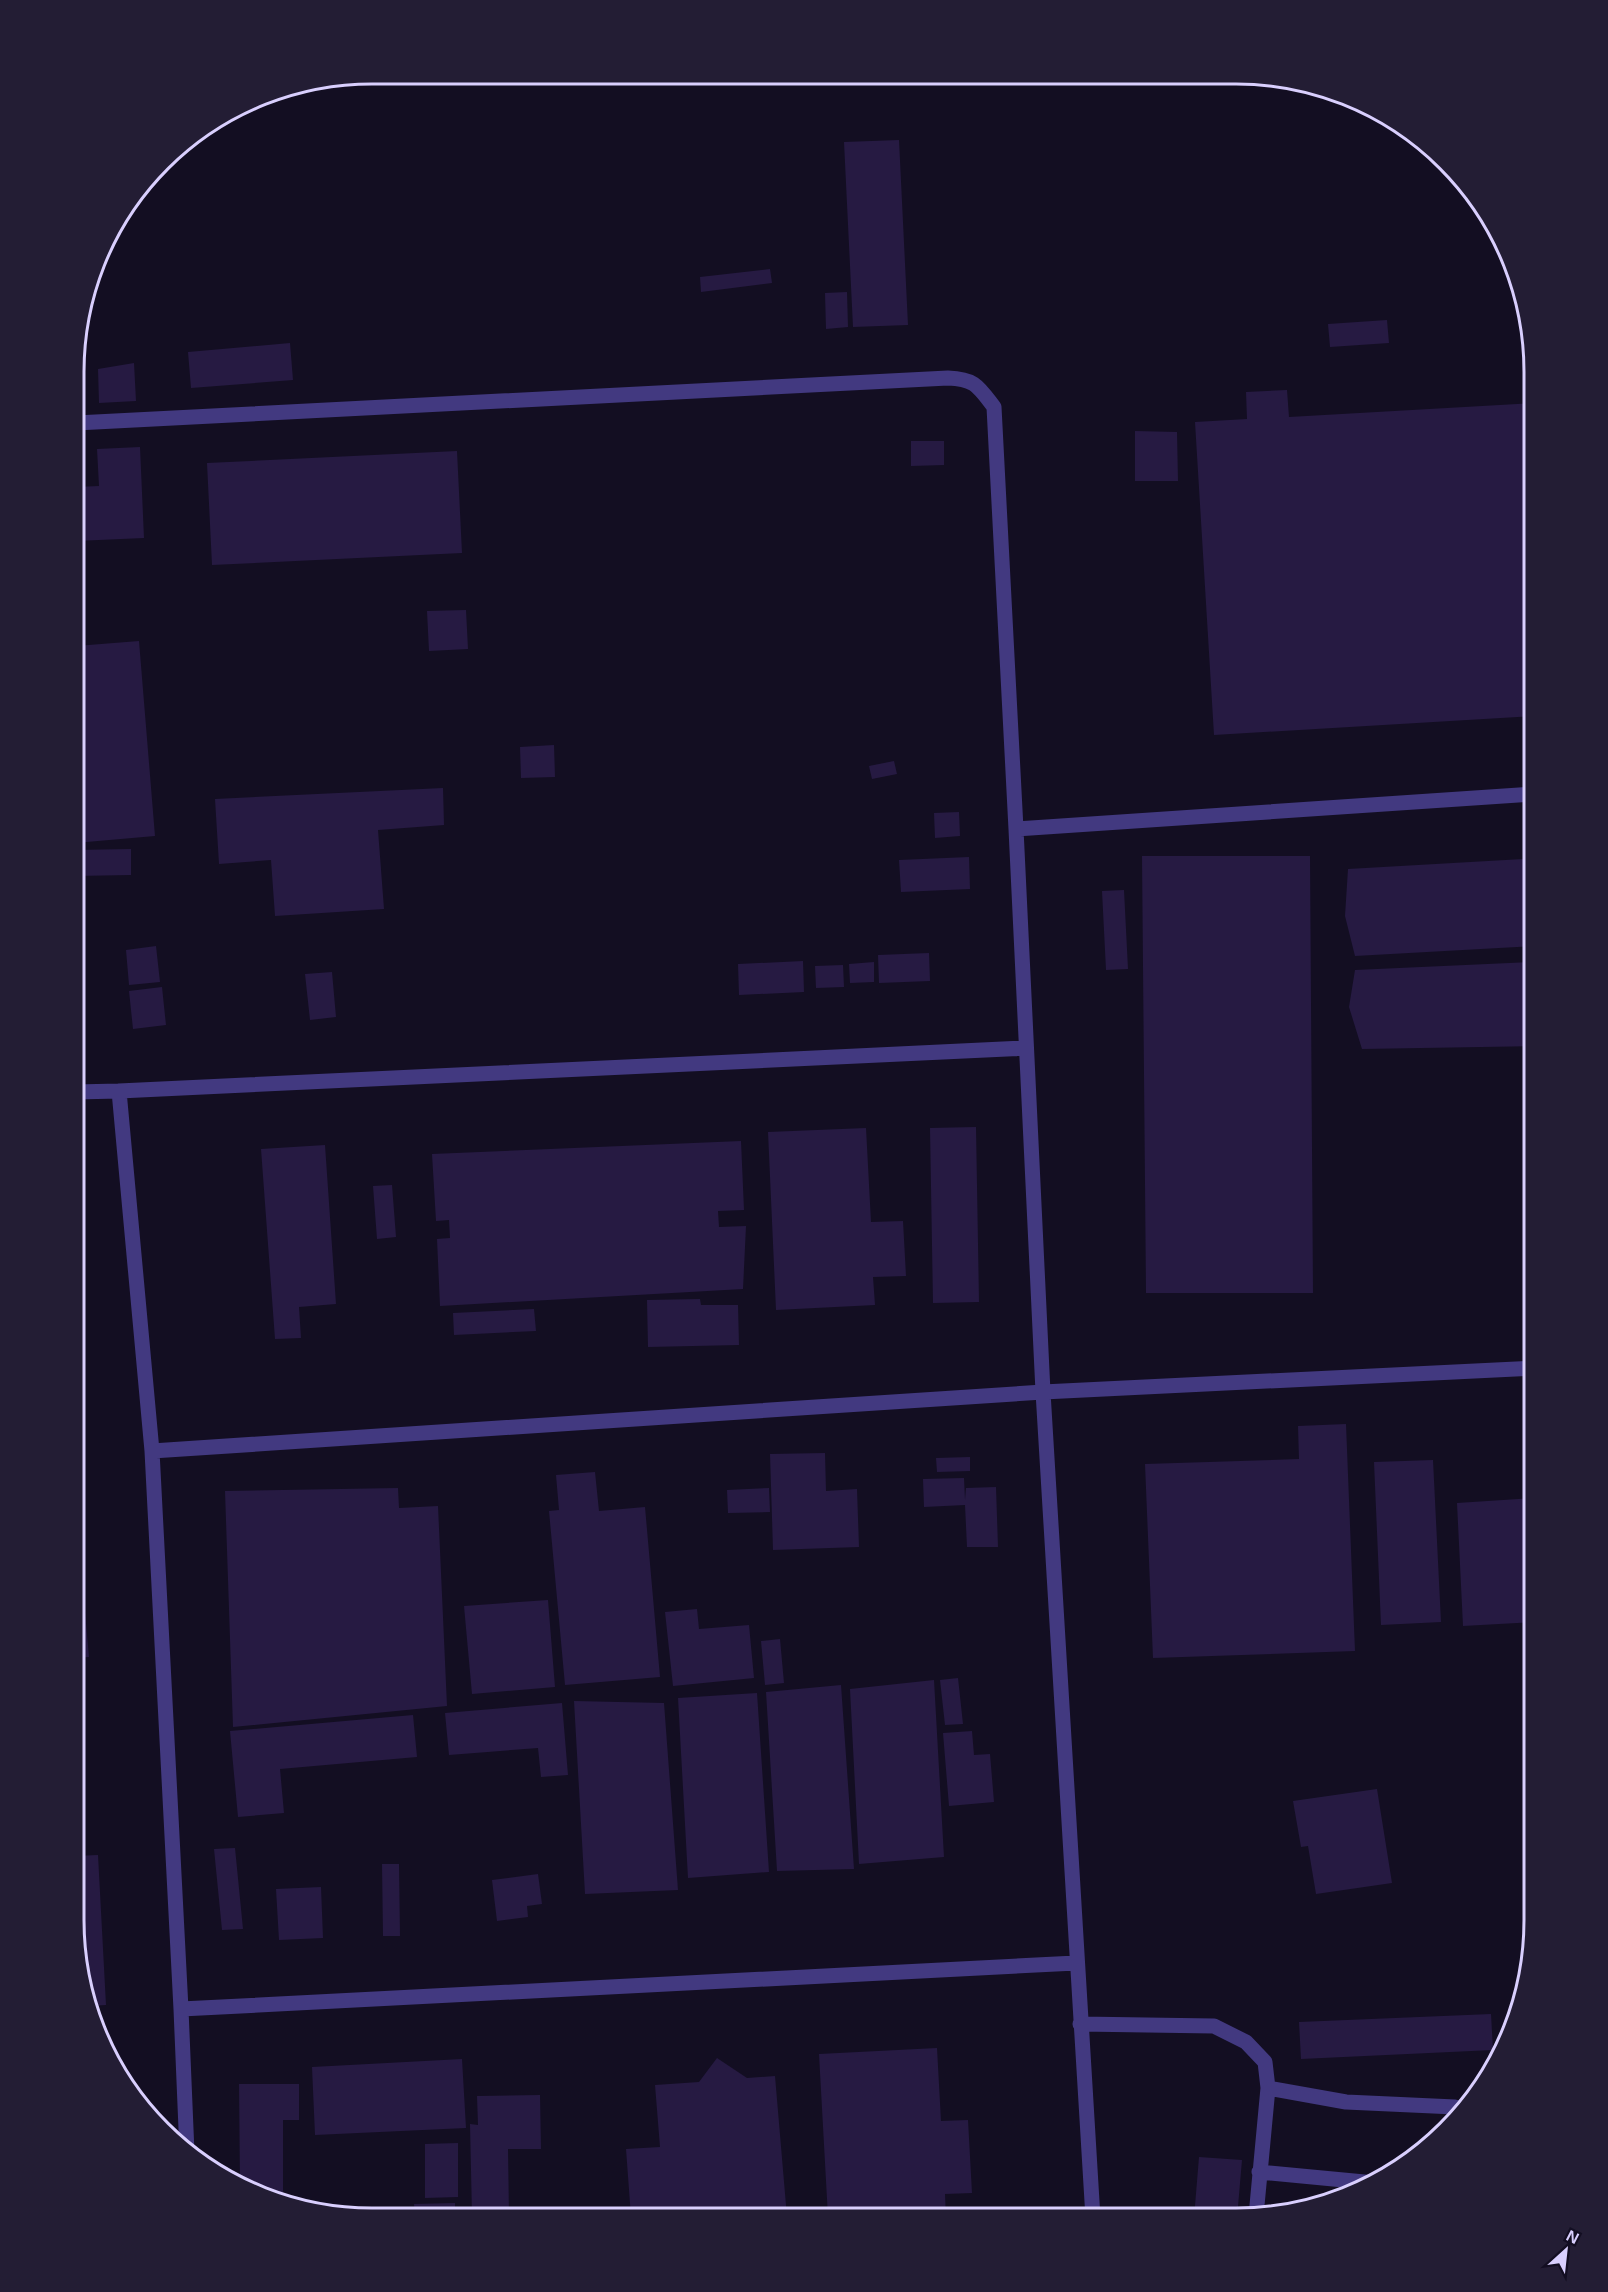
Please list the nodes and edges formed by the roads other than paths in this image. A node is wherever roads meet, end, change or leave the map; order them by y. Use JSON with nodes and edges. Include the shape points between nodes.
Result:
{"nodes":[{"id":1,"x":84,"y":423,"type":"edge"},
{"id":2,"x":1524,"y":795,"type":"edge"},
{"id":3,"x":1016,"y":829,"type":"junction"},
{"id":4,"x":1026,"y":1048,"type":"junction"},
{"id":5,"x":118,"y":1091,"type":"junction"},
{"id":6,"x":84,"y":1092,"type":"edge"},
{"id":7,"x":1524,"y":1368,"type":"edge"},
{"id":8,"x":1043,"y":1392,"type":"junction"},
{"id":9,"x":152,"y":1450,"type":"junction"},
{"id":10,"x":1076,"y":1963,"type":"junction"},
{"id":11,"x":181,"y":2009,"type":"junction"},
{"id":12,"x":1080,"y":2024,"type":"junction"},
{"id":13,"x":1268,"y":2088,"type":"junction"},
{"id":14,"x":1455,"y":2107,"type":"edge"},
{"id":15,"x":186,"y":2140,"type":"edge"},
{"id":16,"x":1259,"y":2172,"type":"junction"},
{"id":17,"x":1356,"y":2181,"type":"edge"},
{"id":18,"x":1257,"y":2207,"type":"edge"},
{"id":19,"x":1092,"y":2208,"type":"edge"}],
"edges":[{"from":1,"to":3,"type":"lane","via":[[966,378],[994,407]]},
{"from":2,"to":3,"type":"lane"},
{"from":3,"to":4,"type":"lane"},
{"from":4,"to":5,"type":"lane"},
{"from":4,"to":8,"type":"lane"},
{"from":5,"to":6,"type":"lane"},
{"from":5,"to":9,"type":"lane"},
{"from":7,"to":8,"type":"lane"},
{"from":8,"to":9,"type":"lane"},
{"from":8,"to":10,"type":"lane"},
{"from":9,"to":11,"type":"lane"},
{"from":10,"to":11,"type":"lane"},
{"from":10,"to":12,"type":"lane"},
{"from":11,"to":15,"type":"lane"},
{"from":12,"to":13,"type":"lane","via":[[1214,2026],[1246,2042],[1265,2062]]},
{"from":12,"to":19,"type":"lane"},
{"from":13,"to":14,"type":"lane","via":[[1346,2102]]},
{"from":13,"to":16,"type":"lane"},
{"from":16,"to":17,"type":"lane"},
{"from":16,"to":18,"type":"lane"}]}
